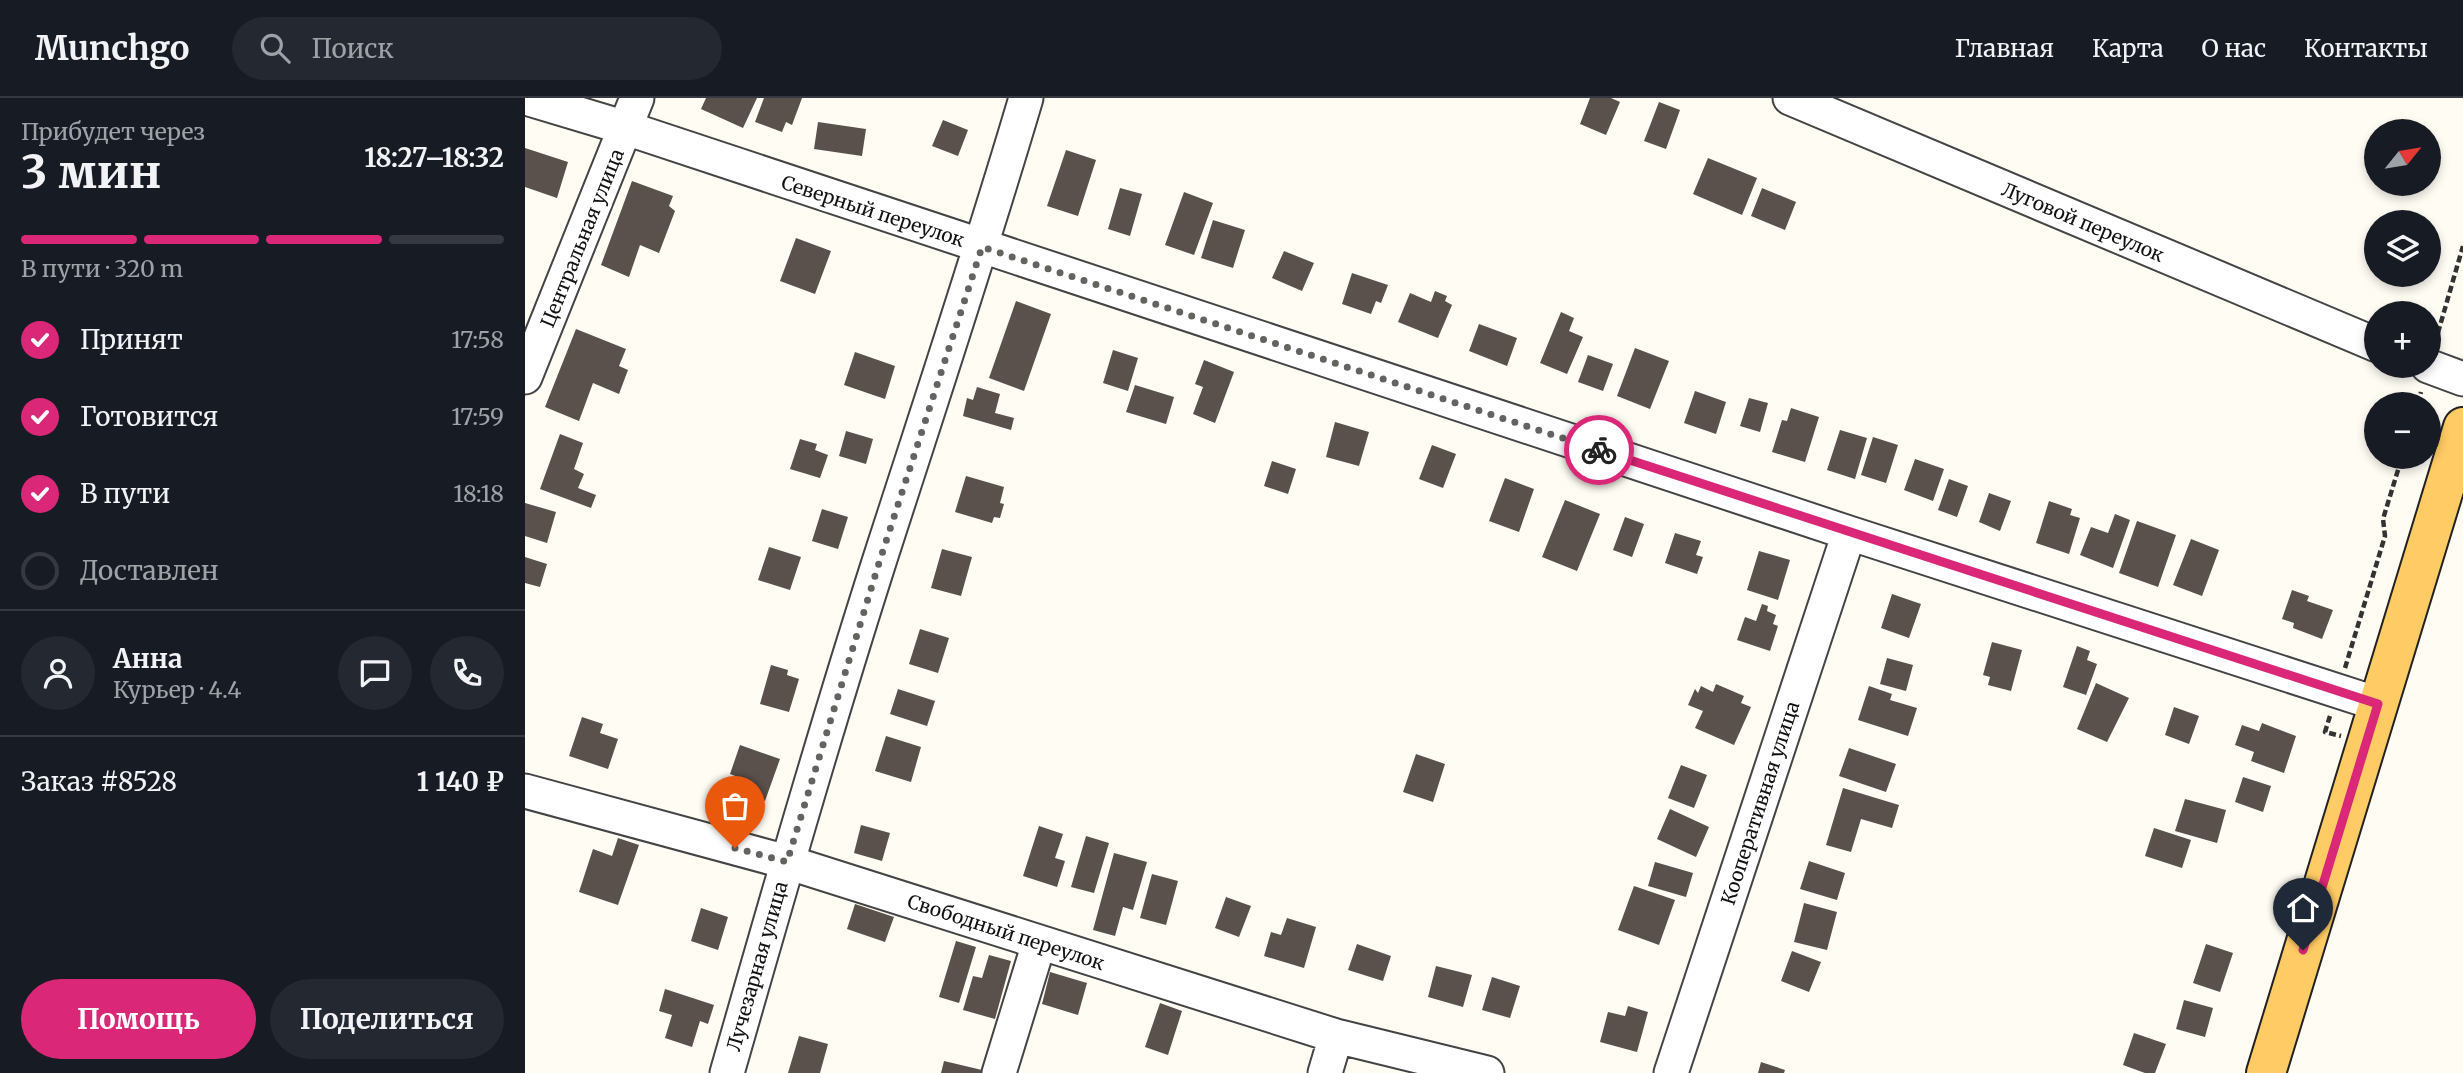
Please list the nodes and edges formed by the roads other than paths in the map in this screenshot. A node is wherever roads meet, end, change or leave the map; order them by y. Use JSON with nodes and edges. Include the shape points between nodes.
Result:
{"nodes":[{"id":1,"x":526,"y":98,"type":"edge"},
{"id":2,"x":1026,"y":98,"type":"edge"},
{"id":3,"x":1790,"y":98,"type":"edge"},
{"id":4,"x":631,"y":113,"type":"edge"},
{"id":5,"x":982,"y":247,"type":"junction"},
{"id":6,"x":2364,"y":340,"type":"edge"},
{"id":7,"x":2441,"y":365,"type":"edge"},
{"id":8,"x":525,"y":377,"type":"edge"},
{"id":9,"x":2463,"y":379,"type":"edge"},
{"id":10,"x":2463,"y":427,"type":"edge"},
{"id":11,"x":1849,"y":533,"type":"junction"},
{"id":12,"x":2378,"y":704,"type":"junction"},
{"id":13,"x":525,"y":791,"type":"edge"},
{"id":14,"x":787,"y":862,"type":"junction"},
{"id":15,"x":1039,"y":943,"type":"junction"},
{"id":16,"x":1336,"y":1036,"type":"junction"},
{"id":17,"x":727,"y":1073,"type":"edge"},
{"id":18,"x":999,"y":1073,"type":"edge"},
{"id":19,"x":1325,"y":1073,"type":"edge"},
{"id":20,"x":1487,"y":1073,"type":"edge"},
{"id":21,"x":1671,"y":1073,"type":"edge"},
{"id":22,"x":2266,"y":1073,"type":"edge"}],
"edges":[{"from":1,"to":4,"type":"street","name":"Северный переулок"},
{"from":2,"to":5,"type":"street","name":"Лучезарная улица"},
{"from":3,"to":6,"type":"street","name":"Луговой переулок"},
{"from":4,"to":5,"type":"street","name":"Северный переулок"},
{"from":4,"to":8,"type":"street","name":"Центральная улица"},
{"from":5,"to":11,"type":"street","name":"Северный переулок"},
{"from":5,"to":14,"type":"street","name":"Лучезарная улица"},
{"from":7,"to":9,"type":"street"},
{"from":10,"to":12,"type":"main road"},
{"from":11,"to":12,"type":"street","name":"Северный переулок"},
{"from":11,"to":21,"type":"street","name":"Кооперативная улица"},
{"from":12,"to":22,"type":"main road"},
{"from":13,"to":14,"type":"street","name":"Свободный переулок"},
{"from":14,"to":15,"type":"street","name":"Свободный переулок"},
{"from":14,"to":17,"type":"street","name":"Лучезарная улица"},
{"from":15,"to":16,"type":"street","name":"Свободный переулок"},
{"from":15,"to":18,"type":"street"},
{"from":16,"to":19,"type":"street"},
{"from":16,"to":20,"type":"street","name":"Свободный переулок"}]}
